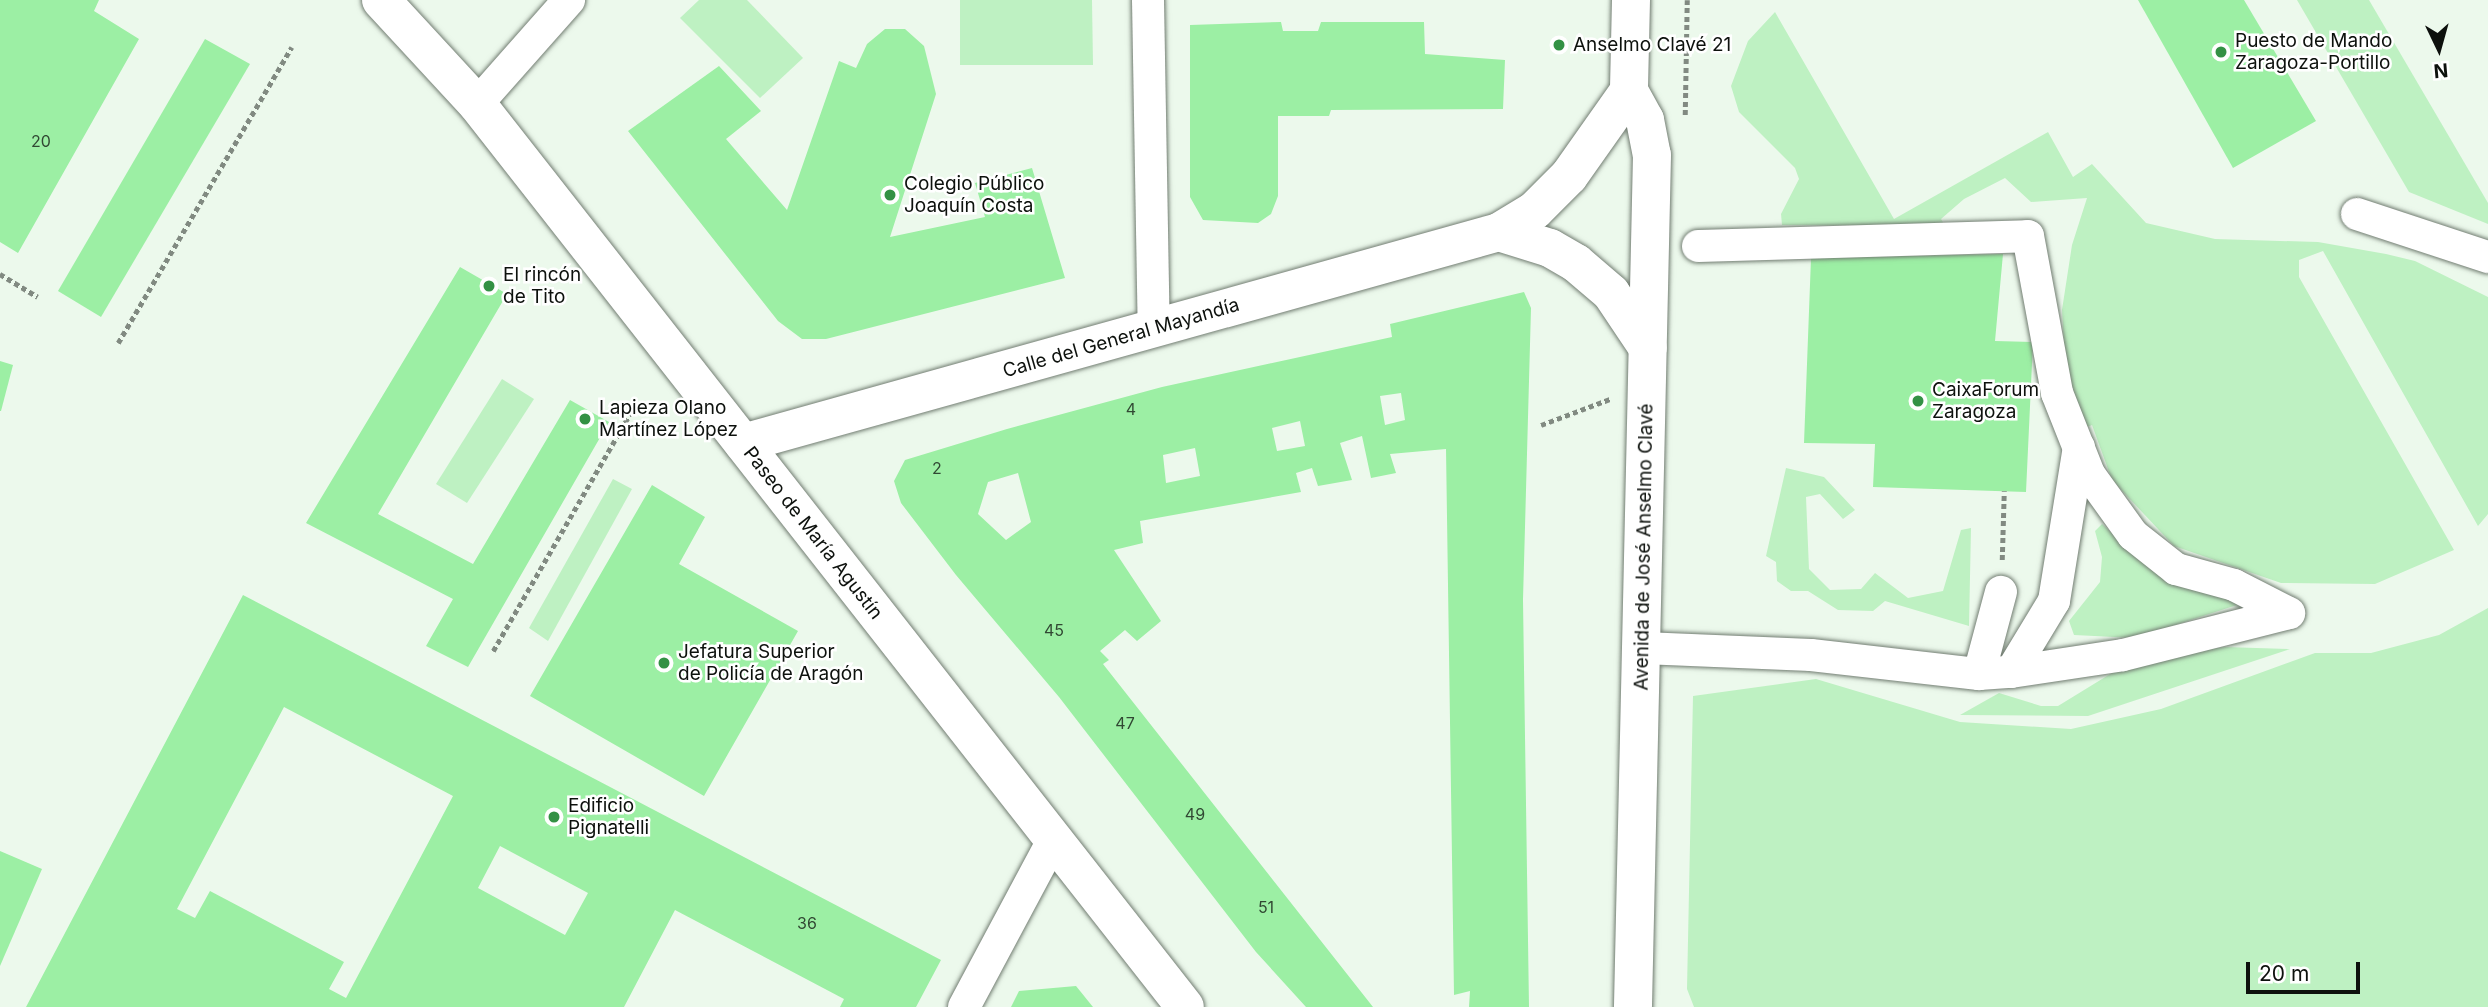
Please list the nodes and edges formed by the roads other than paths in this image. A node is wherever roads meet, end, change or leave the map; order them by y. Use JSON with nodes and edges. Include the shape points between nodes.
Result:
{"nodes":[{"id":1,"x":381,"y":0,"type":"edge"},
{"id":2,"x":569,"y":0,"type":"edge"},
{"id":3,"x":1148,"y":0,"type":"edge"},
{"id":4,"x":1631,"y":0,"type":"edge"},
{"id":5,"x":1629,"y":91,"type":"junction"},
{"id":6,"x":478,"y":104,"type":"junction"},
{"id":7,"x":2357,"y":214,"type":"dead end"},
{"id":8,"x":1499,"y":232,"type":"junction"},
{"id":9,"x":1698,"y":246,"type":"dead end"},
{"id":10,"x":2488,"y":257,"type":"edge"},
{"id":11,"x":1154,"y":328,"type":"junction"},
{"id":12,"x":1648,"y":348,"type":"junction"},
{"id":13,"x":743,"y":443,"type":"junction"},
{"id":14,"x":2079,"y":447,"type":"junction"},
{"id":15,"x":2001,"y":592,"type":"road end"},
{"id":16,"x":1643,"y":648,"type":"junction"},
{"id":17,"x":2011,"y":673,"type":"junction"},
{"id":18,"x":1979,"y":674,"type":"junction"},
{"id":19,"x":1053,"y":839,"type":"junction"},
{"id":20,"x":964,"y":1007,"type":"edge"},
{"id":21,"x":1185,"y":1007,"type":"edge"},
{"id":22,"x":1633,"y":1007,"type":"edge"}],
"edges":[{"from":1,"to":6,"type":"main road","name":"Paseo de María Agustín"},
{"from":2,"to":6,"type":"street"},
{"from":3,"to":11,"type":"street"},
{"from":4,"to":5,"type":"main road","name":"Avenida de José Anselmo Clavé"},
{"from":5,"to":8,"type":"main road","via":[[1569,176],[1535,210]]},
{"from":5,"to":12,"type":"main road","name":"Avenida de José Anselmo Clavé","via":[[1645,120],[1652,155]]},
{"from":6,"to":13,"type":"main road","name":"Paseo de María Agustín"},
{"from":7,"to":10,"type":"street"},
{"from":8,"to":11,"type":"main road","name":"Calle del General Mayandía"},
{"from":8,"to":12,"type":"main road","via":[[1550,248],[1585,269],[1611,293]]},
{"from":9,"to":14,"type":"street","via":[[2028,236],[2057,393]]},
{"from":11,"to":13,"type":"main road","name":"Calle del General Mayandía"},
{"from":12,"to":16,"type":"main road","name":"Avenida de José Anselmo Clavé"},
{"from":13,"to":19,"type":"main road","name":"Paseo de María Agustín"},
{"from":14,"to":17,"type":"street","via":[[2053,601]]},
{"from":14,"to":17,"type":"street","via":[[2089,474],[2133,535],[2176,569],[2234,585],[2289,613],[2123,655]]},
{"from":15,"to":18,"type":"street"},
{"from":16,"to":18,"type":"street","via":[[1811,654]]},
{"from":16,"to":22,"type":"main road","name":"Avenida de José Anselmo Clavé"},
{"from":17,"to":18,"type":"street"},
{"from":19,"to":20,"type":"street"},
{"from":19,"to":21,"type":"main road","name":"Paseo de María Agustín"}]}
